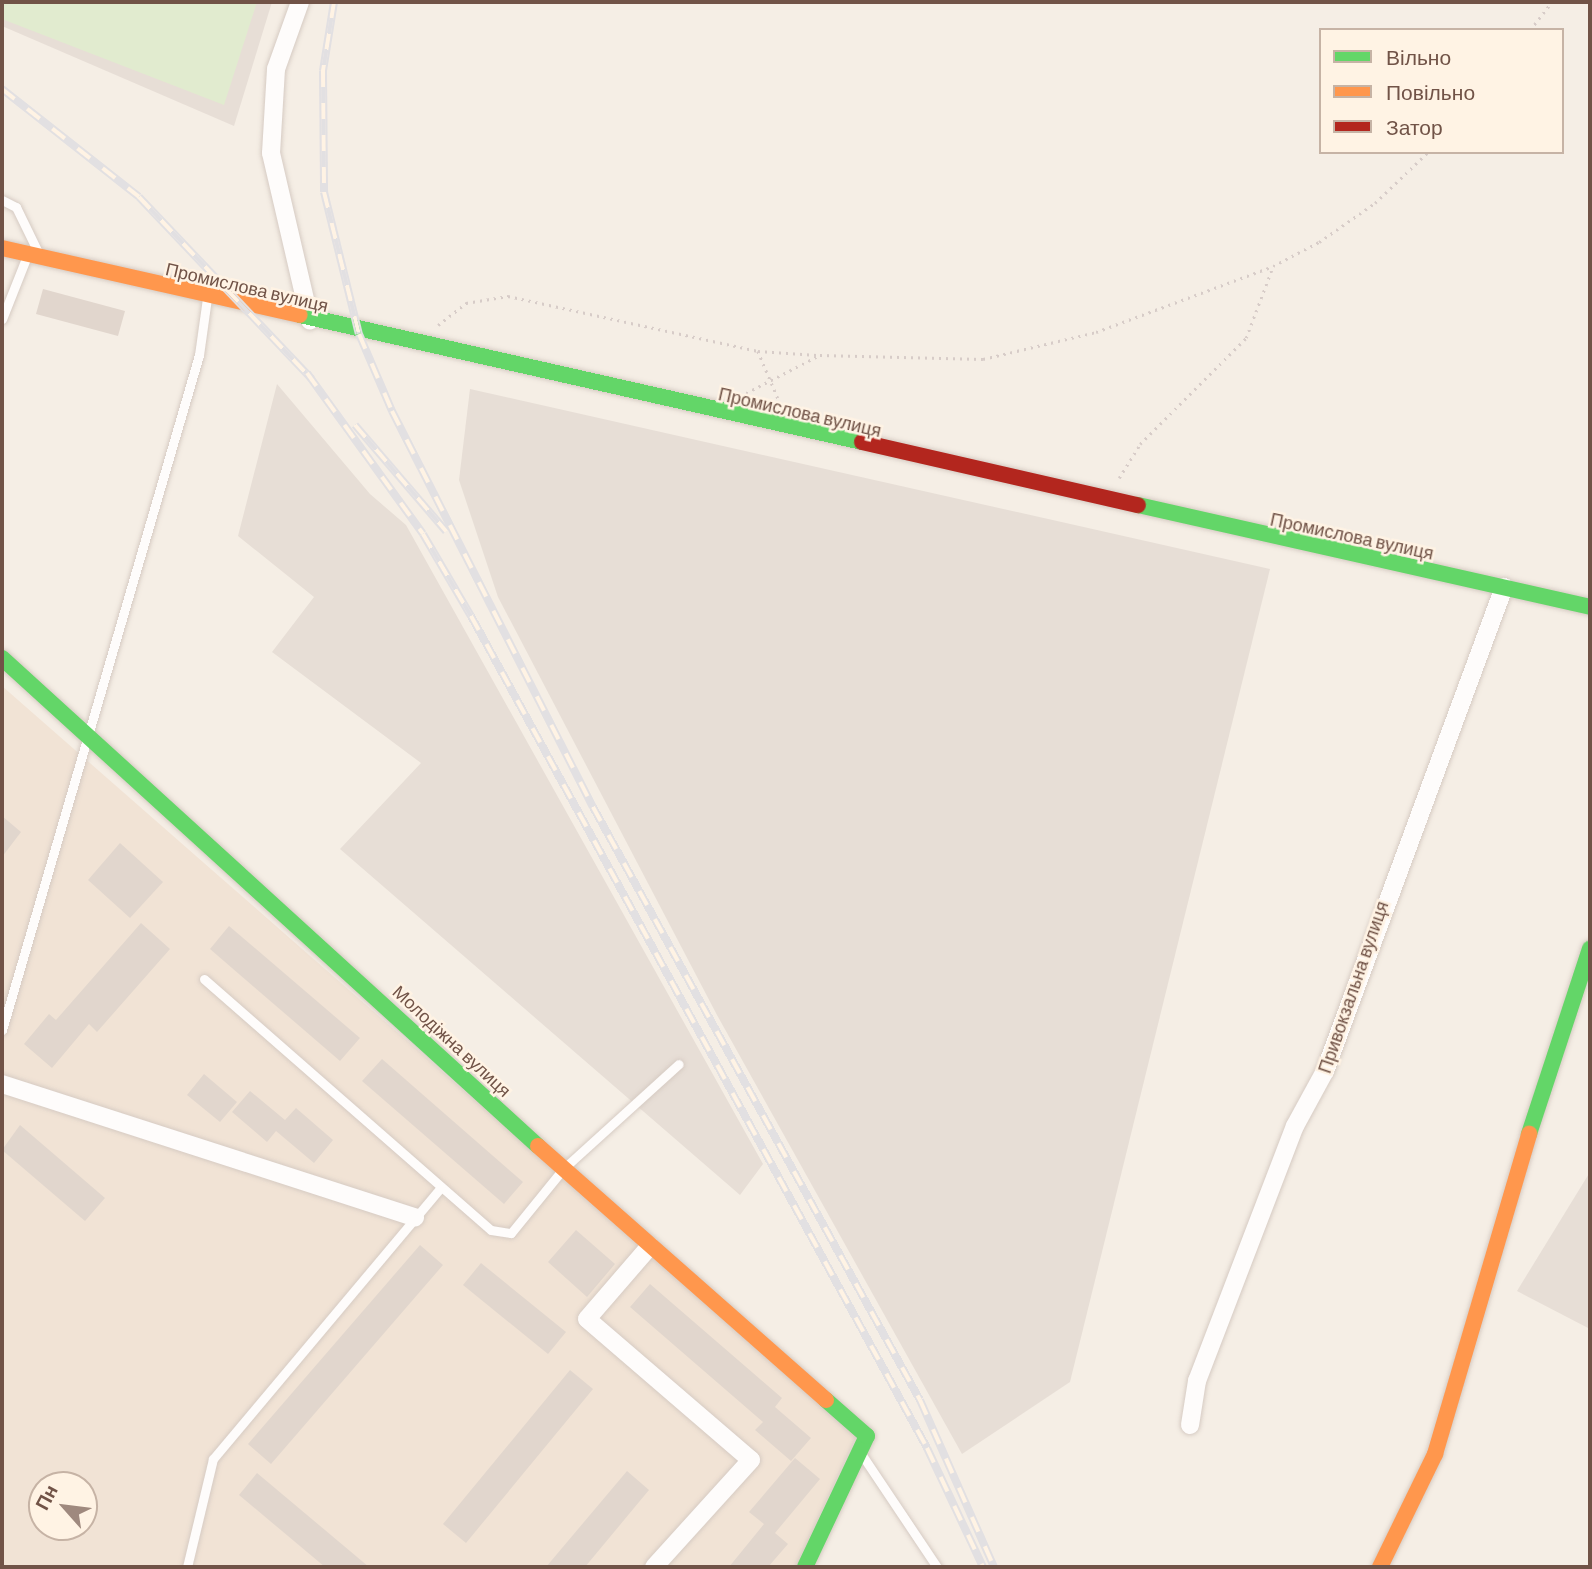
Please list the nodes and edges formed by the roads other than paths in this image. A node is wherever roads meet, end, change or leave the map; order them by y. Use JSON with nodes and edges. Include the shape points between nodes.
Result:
{"nodes":[{"id":1,"x":300,"y":2,"type":"edge"},
{"id":2,"x":2,"y":200,"type":"edge"},
{"id":3,"x":2,"y":248,"type":"edge"},
{"id":4,"x":34,"y":256,"type":"junction"},
{"id":5,"x":207,"y":298,"type":"junction"},
{"id":6,"x":2,"y":319,"type":"edge"},
{"id":7,"x":310,"y":321,"type":"junction"},
{"id":8,"x":1504,"y":587,"type":"junction"},
{"id":9,"x":1590,"y":607,"type":"edge"},
{"id":10,"x":2,"y":658,"type":"edge"},
{"id":11,"x":86,"y":730,"type":"junction"},
{"id":12,"x":1590,"y":949,"type":"edge"},
{"id":13,"x":204,"y":979,"type":"dead end"},
{"id":14,"x":2,"y":1030,"type":"edge"},
{"id":15,"x":679,"y":1064,"type":"dead end"},
{"id":16,"x":2,"y":1084,"type":"edge"},
{"id":17,"x":563,"y":1169,"type":"junction"},
{"id":18,"x":440,"y":1188,"type":"junction"},
{"id":19,"x":415,"y":1217,"type":"junction"},
{"id":20,"x":650,"y":1246,"type":"junction"},
{"id":21,"x":1190,"y":1425,"type":"dead end"},
{"id":22,"x":861,"y":1454,"type":"junction"},
{"id":23,"x":187,"y":1567,"type":"edge"},
{"id":24,"x":654,"y":1567,"type":"edge"},
{"id":25,"x":805,"y":1567,"type":"edge"},
{"id":26,"x":937,"y":1567,"type":"edge"},
{"id":27,"x":1380,"y":1567,"type":"edge"}],
"edges":[{"from":1,"to":7,"type":"street","via":[[276,69],[271,153]]},
{"from":2,"to":4,"type":"lane","via":[[16,207]]},
{"from":3,"to":4,"type":"street","name":"Промислова вулиця"},
{"from":4,"to":5,"type":"street","name":"Промислова вулиця"},
{"from":4,"to":6,"type":"lane"},
{"from":5,"to":7,"type":"street","name":"Промислова вулиця"},
{"from":5,"to":11,"type":"lane","via":[[199,355]]},
{"from":7,"to":8,"type":"street","name":"Промислова вулиця","via":[[1105,502]]},
{"from":8,"to":9,"type":"street","name":"Промислова вулиця"},
{"from":8,"to":21,"type":"street","name":"Привокзальна вулиця","via":[[1401,850],[1325,1071],[1295,1126],[1197,1381]]},
{"from":10,"to":11,"type":"street","name":"Молодіжна вулиця"},
{"from":11,"to":14,"type":"lane"},
{"from":11,"to":17,"type":"street","name":"Молодіжна вулиця"},
{"from":12,"to":27,"type":"street","via":[[1566,1010],[1435,1454]]},
{"from":13,"to":18,"type":"lane"},
{"from":15,"to":17,"type":"lane"},
{"from":16,"to":19,"type":"street"},
{"from":17,"to":18,"type":"lane","via":[[510,1233],[491,1230]]},
{"from":17,"to":20,"type":"street","name":"Молодіжна вулиця"},
{"from":18,"to":19,"type":"lane"},
{"from":19,"to":23,"type":"lane","via":[[213,1459]]},
{"from":20,"to":22,"type":"street","name":"Молодіжна вулиця","via":[[867,1436]]},
{"from":20,"to":24,"type":"street","via":[[587,1319],[751,1460]]},
{"from":22,"to":25,"type":"street"},
{"from":22,"to":26,"type":"lane"}]}
